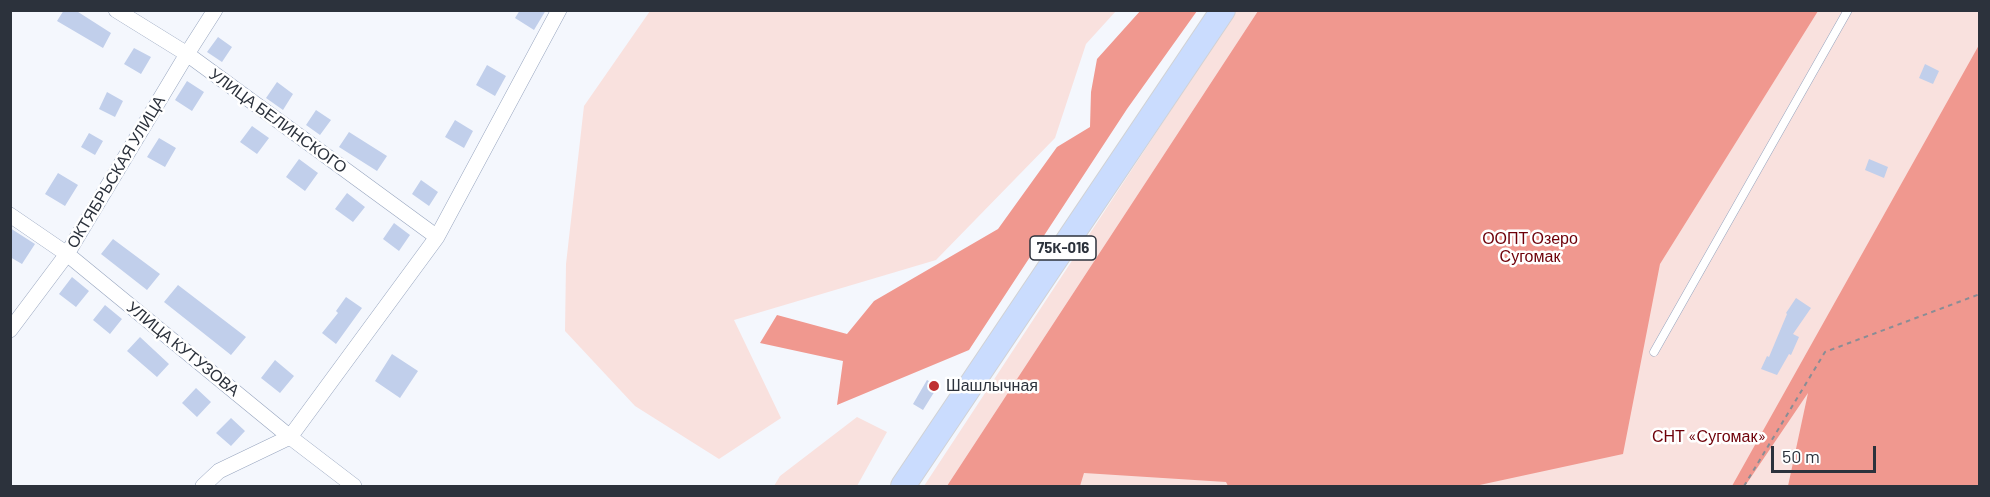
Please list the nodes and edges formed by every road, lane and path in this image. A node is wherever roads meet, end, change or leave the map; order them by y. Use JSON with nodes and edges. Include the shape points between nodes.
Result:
{"nodes":[{"id":1,"x":116,"y":10,"type":"edge"},
{"id":2,"x":215,"y":10,"type":"edge"},
{"id":3,"x":559,"y":10,"type":"edge"},
{"id":4,"x":1223,"y":10,"type":"edge"},
{"id":5,"x":1848,"y":10,"type":"edge"},
{"id":6,"x":187,"y":54,"type":"junction"},
{"id":7,"x":10,"y":215,"type":"edge"},
{"id":8,"x":437,"y":237,"type":"junction"},
{"id":9,"x":67,"y":254,"type":"junction"},
{"id":10,"x":1979,"y":295,"type":"edge"},
{"id":11,"x":1980,"y":300,"type":"edge"},
{"id":12,"x":10,"y":330,"type":"edge"},
{"id":13,"x":1654,"y":352,"type":"dead end"},
{"id":14,"x":290,"y":437,"type":"junction"},
{"id":15,"x":203,"y":486,"type":"edge"},
{"id":16,"x":354,"y":486,"type":"edge"},
{"id":17,"x":903,"y":486,"type":"edge"},
{"id":18,"x":1744,"y":486,"type":"edge"}],
"edges":[{"from":1,"to":6,"type":"street","name":"УЛИЦА БЕЛИНСКОГО"},
{"from":2,"to":6,"type":"street","name":"ОКТЯБРЬСКАЯ УЛИЦА"},
{"from":3,"to":8,"type":"street"},
{"from":4,"to":17,"type":"main road","number":"75К-016"},
{"from":5,"to":13,"type":"lane"},
{"from":6,"to":8,"type":"street","name":"УЛИЦА БЕЛИНСКОГО"},
{"from":6,"to":9,"type":"street","name":"ОКТЯБРЬСКАЯ УЛИЦА"},
{"from":7,"to":9,"type":"street","name":"УЛИЦА КУТУЗОВА"},
{"from":8,"to":14,"type":"street"},
{"from":9,"to":12,"type":"street","name":"ОКТЯБРЬСКАЯ УЛИЦА"},
{"from":9,"to":14,"type":"street","name":"УЛИЦА КУТУЗОВА"},
{"from":10,"to":11,"type":"path"},
{"from":10,"to":18,"type":"path","via":[[1825,352]]},
{"from":14,"to":15,"type":"street","via":[[219,471]]},
{"from":14,"to":16,"type":"street","name":"УЛИЦА КУТУЗОВА"}]}
